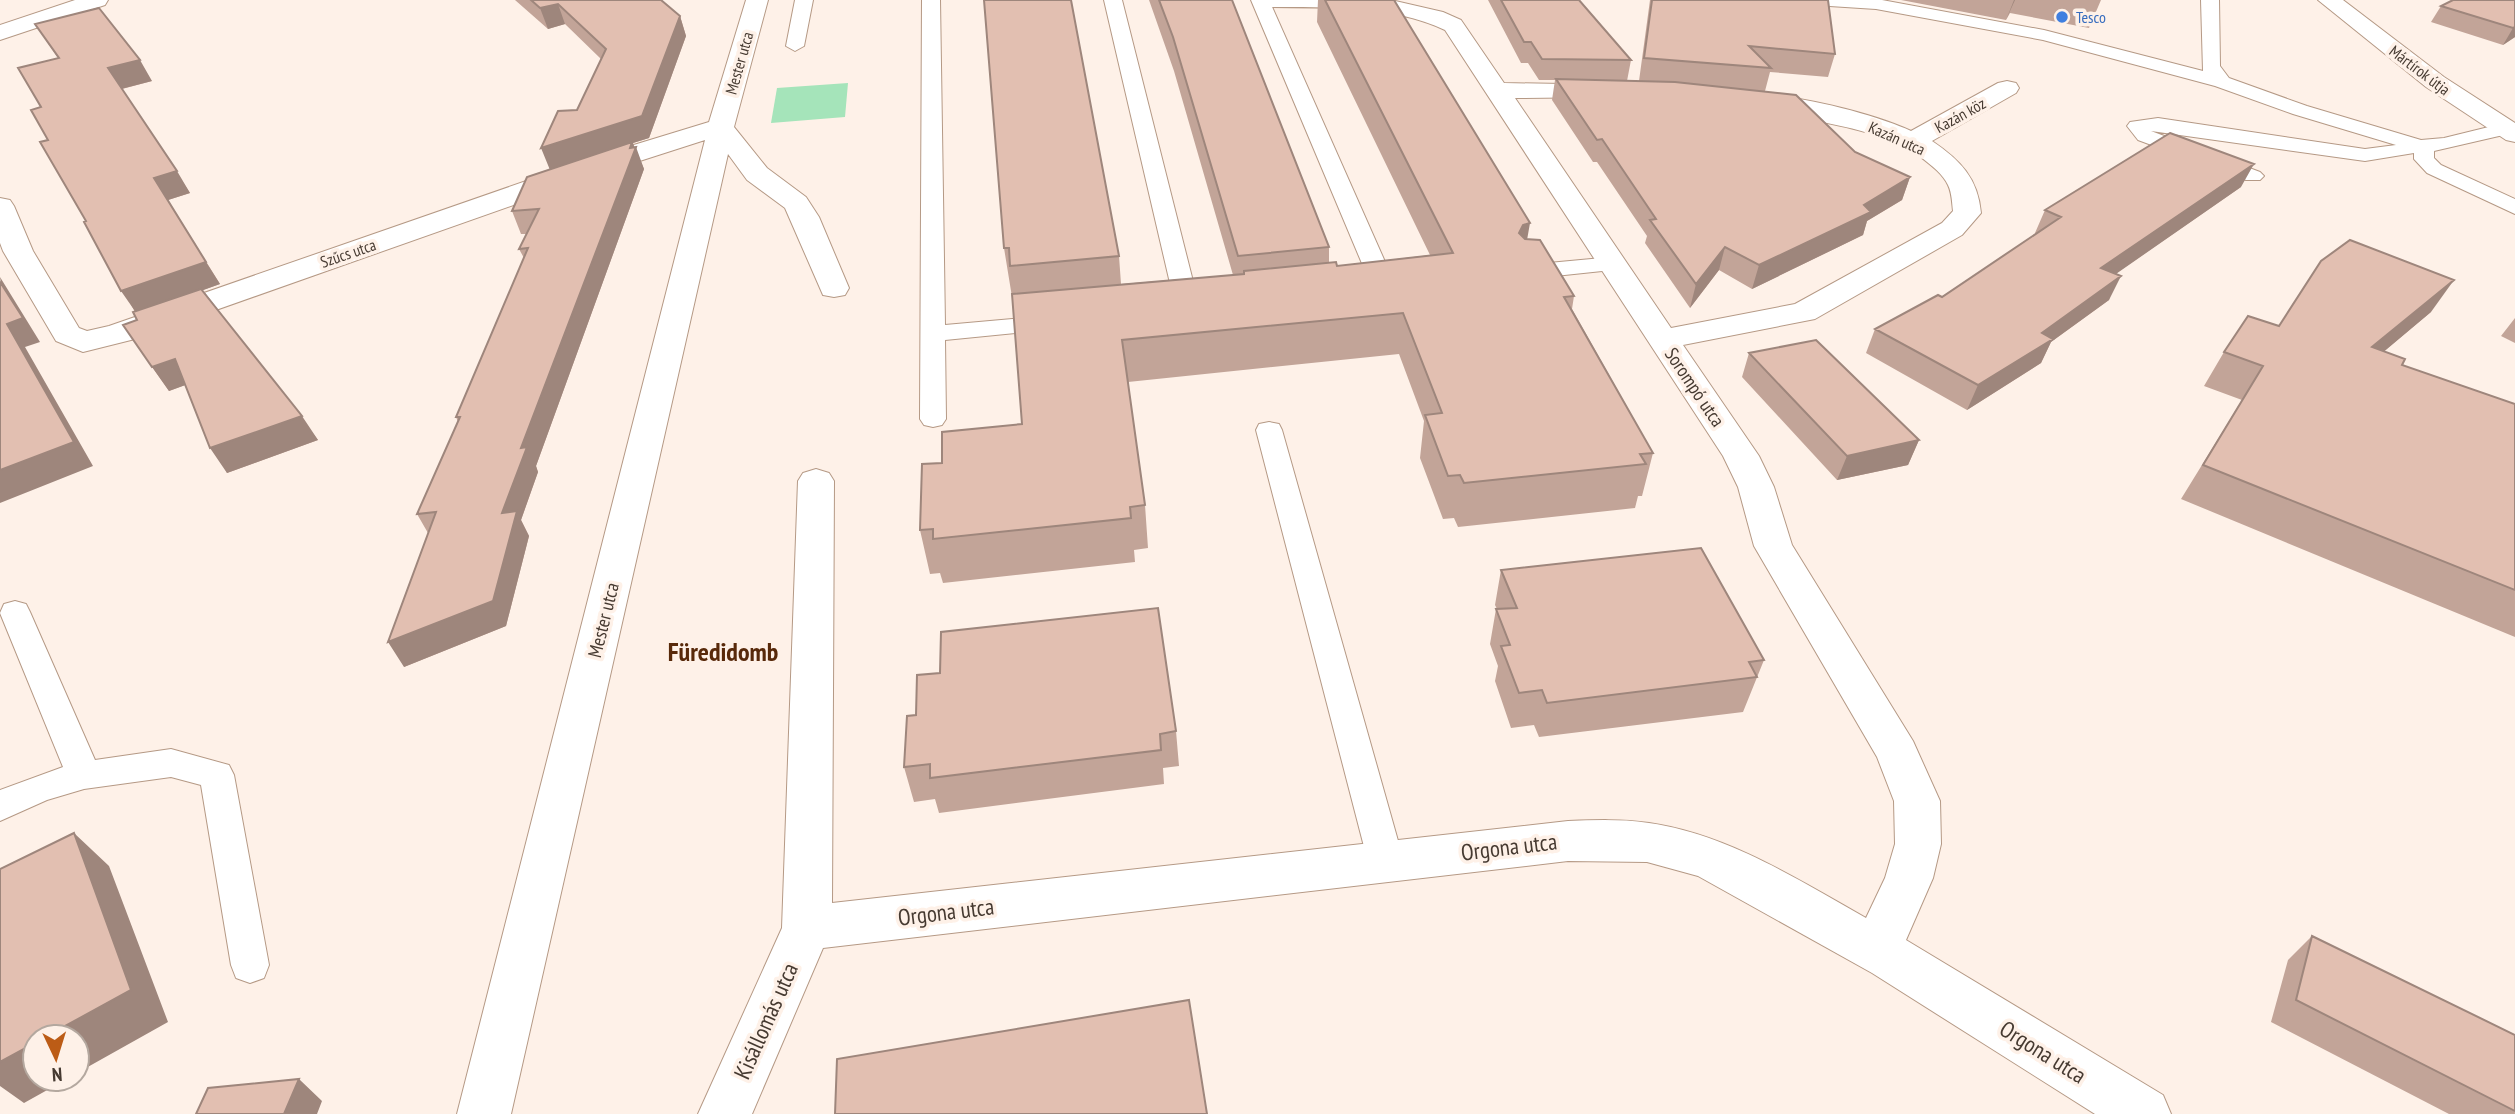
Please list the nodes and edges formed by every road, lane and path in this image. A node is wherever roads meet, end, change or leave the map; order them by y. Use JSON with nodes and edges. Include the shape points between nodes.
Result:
{"nodes":[{"id":1,"x":97,"y":0,"type":"edge"},
{"id":2,"x":757,"y":0,"type":"edge"},
{"id":3,"x":804,"y":0,"type":"edge"},
{"id":4,"x":931,"y":0,"type":"edge"},
{"id":5,"x":1114,"y":0,"type":"edge"},
{"id":6,"x":1262,"y":0,"type":"edge"},
{"id":7,"x":1814,"y":0,"type":"edge"},
{"id":8,"x":2210,"y":0,"type":"edge"},
{"id":9,"x":2329,"y":0,"type":"edge"},
{"id":10,"x":0,"y":33,"type":"edge"},
{"id":11,"x":795,"y":46,"type":"dead end"},
{"id":12,"x":2222,"y":82,"type":"junction"},
{"id":13,"x":2007,"y":88,"type":"dead end"},
{"id":14,"x":1497,"y":91,"type":"junction"},
{"id":15,"x":1634,"y":92,"type":"edge"},
{"id":16,"x":1734,"y":101,"type":"edge"},
{"id":17,"x":721,"y":127,"type":"junction"},
{"id":18,"x":2510,"y":132,"type":"edge"},
{"id":19,"x":1913,"y":141,"type":"junction"},
{"id":20,"x":2424,"y":145,"type":"junction"},
{"id":21,"x":2253,"y":176,"type":"edge"},
{"id":22,"x":0,"y":206,"type":"edge"},
{"id":23,"x":2515,"y":207,"type":"edge"},
{"id":24,"x":9,"y":254,"type":"edge"},
{"id":25,"x":1613,"y":264,"type":"junction"},
{"id":26,"x":1527,"y":272,"type":"edge"},
{"id":27,"x":834,"y":288,"type":"dead end"},
{"id":28,"x":1331,"y":294,"type":"edge"},
{"id":29,"x":1214,"y":306,"type":"edge"},
{"id":30,"x":1188,"y":309,"type":"junction"},
{"id":31,"x":1161,"y":311,"type":"edge"},
{"id":32,"x":1080,"y":319,"type":"edge"},
{"id":33,"x":932,"y":334,"type":"junction"},
{"id":34,"x":1662,"y":338,"type":"junction"},
{"id":35,"x":933,"y":419,"type":"dead end"},
{"id":36,"x":1269,"y":430,"type":"dead end"},
{"id":37,"x":816,"y":481,"type":"dead end"},
{"id":38,"x":15,"y":612,"type":"dead end"},
{"id":39,"x":84,"y":775,"type":"junction"},
{"id":40,"x":0,"y":806,"type":"edge"},
{"id":41,"x":1386,"y":862,"type":"junction"},
{"id":42,"x":807,"y":928,"type":"junction"},
{"id":43,"x":1877,"y":949,"type":"junction"},
{"id":44,"x":250,"y":965,"type":"dead end"},
{"id":45,"x":484,"y":1114,"type":"edge"},
{"id":46,"x":725,"y":1114,"type":"edge"},
{"id":47,"x":2144,"y":1114,"type":"edge"}],
"edges":[{"from":1,"to":10,"type":"street"},
{"from":2,"to":17,"type":"street","name":"Mester utca"},
{"from":3,"to":11,"type":"lane"},
{"from":4,"to":33,"type":"lane"},
{"from":5,"to":30,"type":"lane"},
{"from":6,"to":14,"type":"street","name":"Sorompó utca","via":[[1387,3],[1434,14],[1453,25]]},
{"from":6,"to":28,"type":"lane","via":[[1378,273],[1370,286]]},
{"from":7,"to":12,"type":"lane","via":[[1876,4],[2044,35]]},
{"from":8,"to":12,"type":"lane","via":[[2211,66]]},
{"from":9,"to":18,"type":"street","name":"Mártírok útja","via":[[2435,82]]},
{"from":12,"to":20,"type":"lane","via":[[2379,135]]},
{"from":13,"to":19,"type":"street","name":"Kazán köz"},
{"from":14,"to":15,"type":"street"},
{"from":14,"to":25,"type":"street","name":"Sorompó utca"},
{"from":16,"to":19,"type":"street","name":"Kazán utca","via":[[1816,111]]},
{"from":17,"to":24,"type":"street","name":"Szűcs utca","via":[[83,342],[68,334]]},
{"from":17,"to":27,"type":"street","via":[[757,174],[796,203]]},
{"from":17,"to":45,"type":"street","name":"Mester utca"},
{"from":18,"to":20,"type":"lane"},
{"from":19,"to":34,"type":"street","name":"Kazán utca","via":[[1941,159],[1966,194],[1967,212],[1952,229],[1804,312]]},
{"from":20,"to":21,"type":"lane","via":[[2365,155],[2158,124],[2137,126],[2145,136]]},
{"from":20,"to":23,"type":"lane","via":[[2425,162],[2434,169]]},
{"from":22,"to":24,"type":"street","name":"Szűcs utca"},
{"from":25,"to":26,"type":"lane"},
{"from":25,"to":34,"type":"street","name":"Sorompó utca"},
{"from":29,"to":30,"type":"lane"},
{"from":30,"to":31,"type":"lane"},
{"from":32,"to":33,"type":"lane"},
{"from":33,"to":35,"type":"lane"},
{"from":34,"to":43,"type":"street","name":"Sorompó utca","via":[[1741,456],[1756,487],[1773,546],[1897,753],[1917,801],[1918,844],[1909,878]]},
{"from":36,"to":41,"type":"lane"},
{"from":37,"to":42,"type":"street"},
{"from":38,"to":39,"type":"lane"},
{"from":39,"to":40,"type":"lane"},
{"from":39,"to":44,"type":"lane","via":[[171,764],[217,775]]},
{"from":41,"to":42,"type":"street","name":"Orgona utca"},
{"from":41,"to":43,"type":"street","name":"Orgona utca","via":[[1568,841],[1618,839],[1658,844],[1746,877]]},
{"from":42,"to":46,"type":"street","name":"Kisállomás utca"},
{"from":43,"to":47,"type":"street","name":"Orgona utca"}]}
